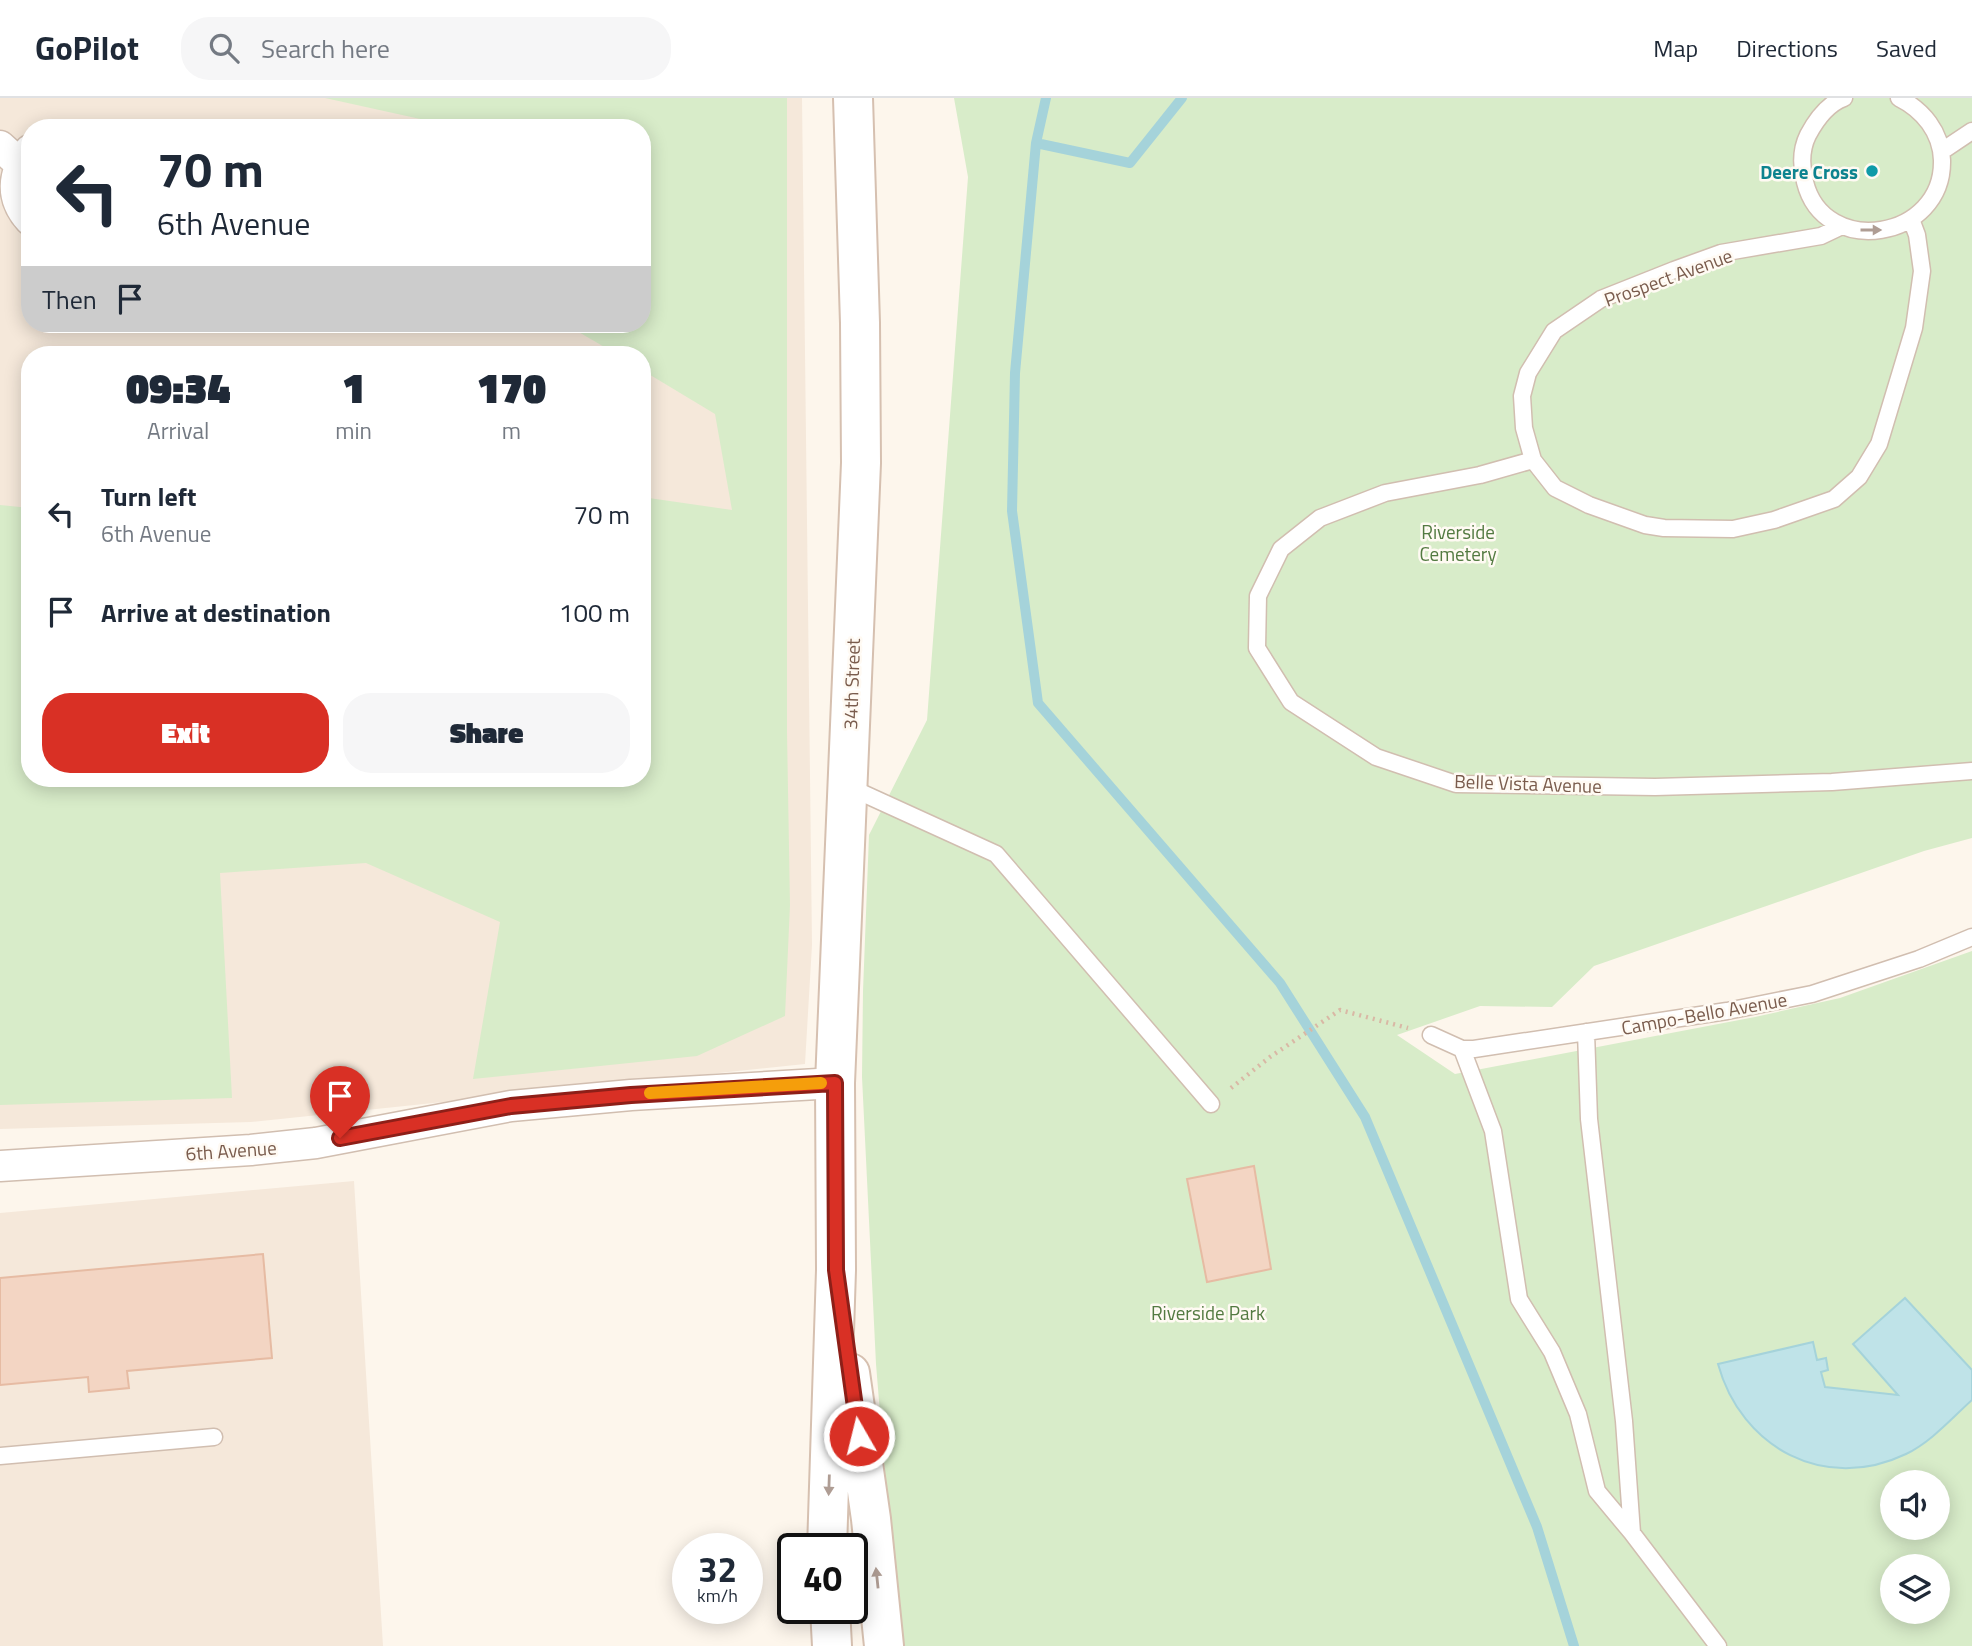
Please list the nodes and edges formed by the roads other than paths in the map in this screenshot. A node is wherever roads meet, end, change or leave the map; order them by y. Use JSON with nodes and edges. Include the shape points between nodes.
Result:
{"nodes":[{"id":1,"x":853,"y":98,"type":"edge"},
{"id":2,"x":1844,"y":98,"type":"edge"},
{"id":3,"x":1899,"y":98,"type":"edge"},
{"id":4,"x":1972,"y":131,"type":"edge"},
{"id":5,"x":1942,"y":151,"type":"junction"},
{"id":6,"x":16,"y":153,"type":"edge"},
{"id":7,"x":21,"y":210,"type":"edge"},
{"id":8,"x":1911,"y":219,"type":"junction"},
{"id":9,"x":1842,"y":226,"type":"junction"},
{"id":10,"x":1533,"y":460,"type":"junction"},
{"id":11,"x":1972,"y":771,"type":"edge"},
{"id":12,"x":847,"y":786,"type":"junction"},
{"id":13,"x":1972,"y":937,"type":"edge"},
{"id":14,"x":1586,"y":1032,"type":"junction"},
{"id":15,"x":1431,"y":1035,"type":"road end"},
{"id":16,"x":1462,"y":1049,"type":"junction"},
{"id":17,"x":835,"y":1083,"type":"junction"},
{"id":18,"x":1211,"y":1104,"type":"road end"},
{"id":19,"x":0,"y":1166,"type":"edge"},
{"id":20,"x":836,"y":1270,"type":"junction"},
{"id":21,"x":214,"y":1437,"type":"dead end"},
{"id":22,"x":0,"y":1456,"type":"edge"},
{"id":23,"x":828,"y":1533,"type":"edge"},
{"id":24,"x":1632,"y":1533,"type":"junction"},
{"id":25,"x":831,"y":1624,"type":"edge"},
{"id":26,"x":832,"y":1646,"type":"edge"},
{"id":27,"x":884,"y":1646,"type":"edge"},
{"id":28,"x":1718,"y":1646,"type":"edge"}],
"edges":[{"from":1,"to":12,"type":"street","name":"34th Street","via":[[861,463]]},
{"from":2,"to":9,"type":"lane","via":[[1816,119],[1804,143],[1802,169],[1814,201]]},
{"from":3,"to":5,"type":"lane","via":[[1914,106],[1935,130]]},
{"from":4,"to":5,"type":"lane"},
{"from":5,"to":8,"type":"lane","via":[[1936,191],[1924,210]]},
{"from":6,"to":7,"type":"street","via":[[14,186]]},
{"from":9,"to":8,"type":"lane","one_way":true,"via":[[1869,232],[1899,227]]},
{"from":8,"to":10,"type":"lane","name":"Prospect Avenue","via":[[1922,271],[1914,328],[1879,443],[1859,477],[1834,499],[1733,529],[1654,527],[1555,488]]},
{"from":9,"to":10,"type":"lane","name":"Prospect Avenue","via":[[1821,236],[1721,253],[1674,270],[1601,299],[1554,331],[1528,373],[1522,396]]},
{"from":10,"to":11,"type":"lane","name":"Belle Vista Avenue","via":[[1385,493],[1320,519],[1281,549],[1258,596],[1257,648],[1291,702],[1376,757],[1456,784],[1655,787],[1832,782]]},
{"from":12,"to":17,"type":"street","name":"34th Street"},
{"from":12,"to":18,"type":"lane","via":[[996,855]]},
{"from":13,"to":14,"type":"lane","name":"Campo-Bello Avenue","via":[[1812,994]]},
{"from":14,"to":16,"type":"lane","name":"Campo-Bello Avenue"},
{"from":14,"to":24,"type":"lane","via":[[1589,1119],[1624,1421]]},
{"from":15,"to":16,"type":"lane","name":"Campo-Bello Avenue"},
{"from":16,"to":24,"type":"lane","via":[[1493,1131],[1519,1299],[1552,1352],[1578,1414],[1597,1491]]},
{"from":17,"to":19,"type":"street","name":"6th Avenue","via":[[511,1106],[316,1143]]},
{"from":17,"to":20,"type":"street","name":"34th Street"},
{"from":20,"to":23,"type":"street","name":"34th Street","one_way":true},
{"from":27,"to":20,"type":"street","name":"34th Street","one_way":true},
{"from":21,"to":22,"type":"lane"},
{"from":24,"to":28,"type":"lane"},
{"from":25,"to":26,"type":"street"}]}
